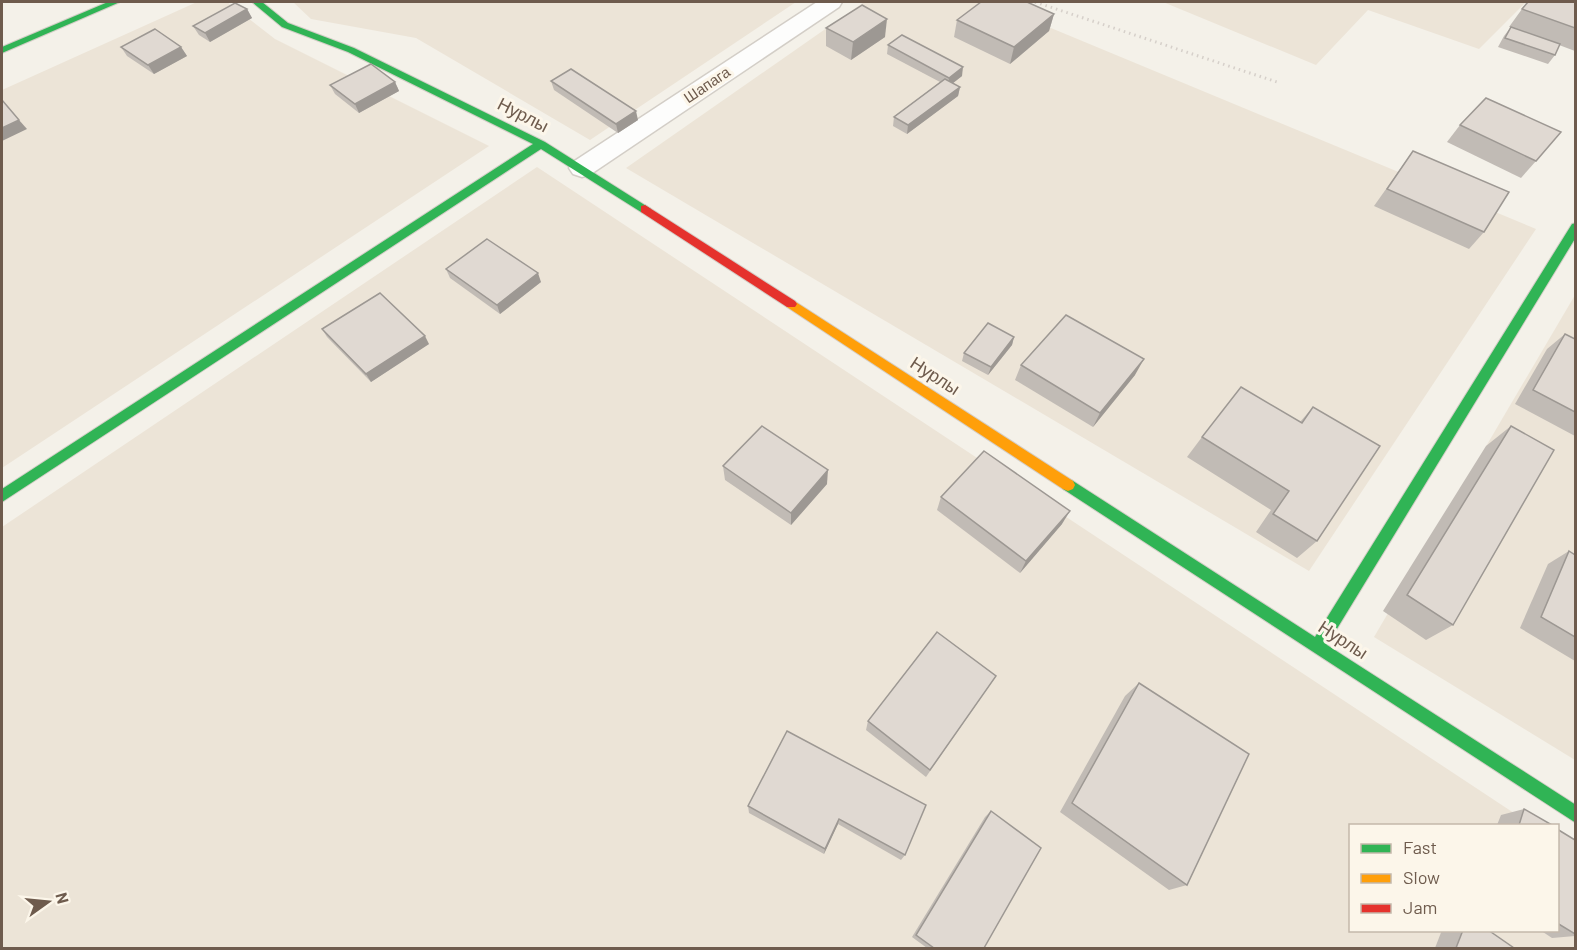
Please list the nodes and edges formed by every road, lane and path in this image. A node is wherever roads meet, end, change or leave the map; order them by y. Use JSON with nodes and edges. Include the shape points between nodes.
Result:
{"nodes":[{"id":1,"x":115,"y":2,"type":"edge"},
{"id":2,"x":257,"y":2,"type":"edge"},
{"id":3,"x":831,"y":2,"type":"edge"},
{"id":4,"x":1035,"y":2,"type":"edge"},
{"id":5,"x":2,"y":50,"type":"edge"},
{"id":6,"x":1276,"y":82,"type":"dead end"},
{"id":7,"x":541,"y":144,"type":"junction"},
{"id":8,"x":582,"y":168,"type":"junction"},
{"id":9,"x":1575,"y":227,"type":"edge"},
{"id":10,"x":2,"y":496,"type":"edge"},
{"id":11,"x":1318,"y":645,"type":"junction"},
{"id":12,"x":1575,"y":815,"type":"edge"}],
"edges":[{"from":1,"to":5,"type":"street"},
{"from":2,"to":7,"type":"street","name":"Нурлы","via":[[285,25],[351,50]]},
{"from":3,"to":8,"type":"street","name":"Шапага"},
{"from":4,"to":6,"type":"path"},
{"from":7,"to":8,"type":"street","name":"Нурлы"},
{"from":7,"to":10,"type":"street"},
{"from":8,"to":11,"type":"street","name":"Нурлы"},
{"from":9,"to":11,"type":"street"},
{"from":11,"to":12,"type":"street","name":"Нурлы"}]}
